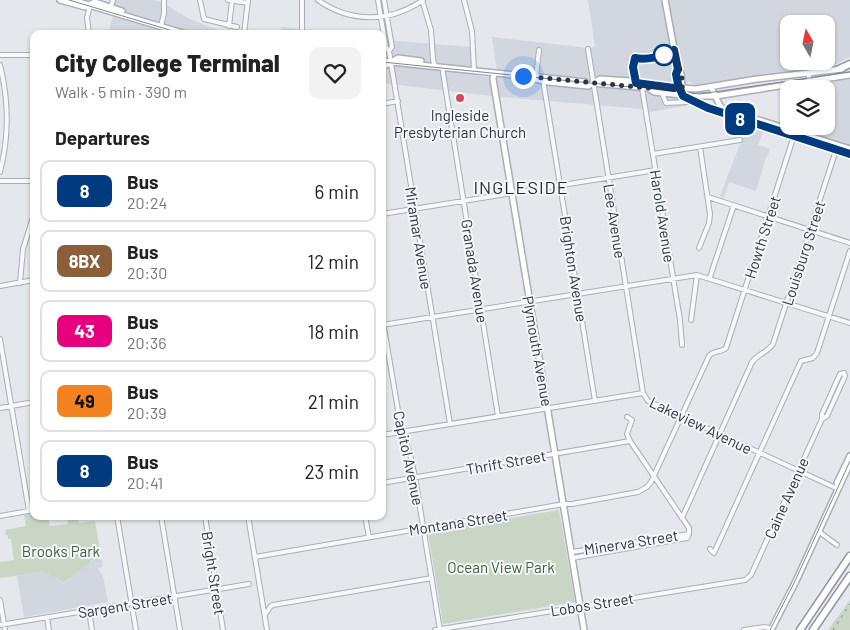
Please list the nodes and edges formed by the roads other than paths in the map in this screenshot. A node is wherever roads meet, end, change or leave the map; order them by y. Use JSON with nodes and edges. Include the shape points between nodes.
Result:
{"nodes":[{"id":1,"x":60,"y":0,"type":"edge"},
{"id":2,"x":73,"y":0,"type":"edge"},
{"id":3,"x":113,"y":0,"type":"edge"},
{"id":4,"x":164,"y":0,"type":"edge"},
{"id":5,"x":200,"y":0,"type":"edge"},
{"id":6,"x":230,"y":0,"type":"edge"},
{"id":7,"x":302,"y":0,"type":"edge"},
{"id":8,"x":318,"y":0,"type":"edge"},
{"id":9,"x":378,"y":0,"type":"edge"},
{"id":10,"x":384,"y":0,"type":"edge"},
{"id":11,"x":422,"y":0,"type":"edge"},
{"id":12,"x":464,"y":0,"type":"edge"},
{"id":13,"x":665,"y":0,"type":"edge"},
{"id":14,"x":248,"y":1,"type":"edge"},
{"id":15,"x":90,"y":5,"type":"junction"},
{"id":16,"x":110,"y":9,"type":"junction"},
{"id":17,"x":387,"y":16,"type":"junction"},
{"id":18,"x":381,"y":17,"type":"junction"},
{"id":19,"x":161,"y":26,"type":"junction"},
{"id":20,"x":229,"y":26,"type":"junction"},
{"id":21,"x":238,"y":27,"type":"dead end"},
{"id":22,"x":88,"y":30,"type":"edge"},
{"id":23,"x":171,"y":30,"type":"edge"},
{"id":24,"x":244,"y":30,"type":"edge"},
{"id":25,"x":302,"y":30,"type":"edge"},
{"id":26,"x":383,"y":30,"type":"edge"},
{"id":27,"x":386,"y":48,"type":"edge"},
{"id":28,"x":588,"y":49,"type":"dead end"},
{"id":29,"x":539,"y":50,"type":"dead end"},
{"id":30,"x":390,"y":51,"type":"junction"},
{"id":31,"x":30,"y":54,"type":"edge"},
{"id":32,"x":0,"y":55,"type":"edge"},
{"id":33,"x":391,"y":62,"type":"junction"},
{"id":34,"x":0,"y":65,"type":"edge"},
{"id":35,"x":386,"y":65,"type":"edge"},
{"id":36,"x":435,"y":66,"type":"junction"},
{"id":37,"x":850,"y":66,"type":"edge"},
{"id":38,"x":443,"y":67,"type":"junction"},
{"id":39,"x":474,"y":70,"type":"junction"},
{"id":40,"x":838,"y":70,"type":"joint"},
{"id":41,"x":494,"y":73,"type":"junction"},
{"id":42,"x":809,"y":74,"type":"junction"},
{"id":43,"x":850,"y":75,"type":"edge"},
{"id":44,"x":540,"y":79,"type":"junction"},
{"id":45,"x":810,"y":80,"type":"edge"},
{"id":46,"x":821,"y":80,"type":"edge"},
{"id":47,"x":594,"y":83,"type":"junction"},
{"id":48,"x":655,"y":86,"type":"junction"},
{"id":49,"x":780,"y":86,"type":"edge"},
{"id":50,"x":711,"y":87,"type":"junction"},
{"id":51,"x":645,"y":88,"type":"junction"},
{"id":52,"x":682,"y":92,"type":"junction"},
{"id":53,"x":662,"y":93,"type":"junction"},
{"id":54,"x":716,"y":96,"type":"junction"},
{"id":55,"x":398,"y":101,"type":"junction"},
{"id":56,"x":680,"y":102,"type":"junction"},
{"id":57,"x":688,"y":102,"type":"dead end"},
{"id":58,"x":386,"y":103,"type":"edge"},
{"id":59,"x":780,"y":126,"type":"edge"},
{"id":60,"x":780,"y":127,"type":"edge"},
{"id":61,"x":795,"y":135,"type":"edge"},
{"id":62,"x":806,"y":135,"type":"edge"},
{"id":63,"x":740,"y":140,"type":"dead end"},
{"id":64,"x":700,"y":147,"type":"junction"},
{"id":65,"x":837,"y":148,"type":"junction"},
{"id":66,"x":850,"y":149,"type":"edge"},
{"id":67,"x":653,"y":154,"type":"junction"},
{"id":68,"x":850,"y":154,"type":"edge"},
{"id":69,"x":656,"y":170,"type":"junction"},
{"id":70,"x":0,"y":172,"type":"edge"},
{"id":71,"x":608,"y":178,"type":"junction"},
{"id":72,"x":0,"y":181,"type":"edge"},
{"id":73,"x":30,"y":181,"type":"edge"},
{"id":74,"x":560,"y":186,"type":"junction"},
{"id":75,"x":512,"y":194,"type":"junction"},
{"id":76,"x":708,"y":197,"type":"junction"},
{"id":77,"x":463,"y":202,"type":"junction"},
{"id":78,"x":734,"y":205,"type":"junction"},
{"id":79,"x":414,"y":209,"type":"junction"},
{"id":80,"x":386,"y":213,"type":"edge"},
{"id":81,"x":768,"y":216,"type":"junction"},
{"id":82,"x":30,"y":227,"type":"edge"},
{"id":83,"x":810,"y":230,"type":"junction"},
{"id":84,"x":850,"y":243,"type":"edge"},
{"id":85,"x":699,"y":248,"type":"dead end"},
{"id":86,"x":850,"y":251,"type":"edge"},
{"id":87,"x":698,"y":275,"type":"junction"},
{"id":88,"x":673,"y":278,"type":"junction"},
{"id":89,"x":710,"y":278,"type":"junction"},
{"id":90,"x":30,"y":281,"type":"edge"},
{"id":91,"x":20,"y":283,"type":"junction"},
{"id":92,"x":0,"y":286,"type":"edge"},
{"id":93,"x":626,"y":286,"type":"junction"},
{"id":94,"x":745,"y":289,"type":"junction"},
{"id":95,"x":578,"y":294,"type":"junction"},
{"id":96,"x":529,"y":302,"type":"junction"},
{"id":97,"x":787,"y":302,"type":"junction"},
{"id":98,"x":481,"y":310,"type":"junction"},
{"id":99,"x":829,"y":316,"type":"junction"},
{"id":100,"x":432,"y":317,"type":"junction"},
{"id":101,"x":691,"y":320,"type":"dead end"},
{"id":102,"x":850,"y":323,"type":"edge"},
{"id":103,"x":386,"y":325,"type":"edge"},
{"id":104,"x":0,"y":339,"type":"edge"},
{"id":105,"x":386,"y":342,"type":"edge"},
{"id":106,"x":682,"y":345,"type":"dead end"},
{"id":107,"x":726,"y":348,"type":"joint"},
{"id":108,"x":643,"y":393,"type":"junction"},
{"id":109,"x":595,"y":401,"type":"junction"},
{"id":110,"x":30,"y":403,"type":"edge"},
{"id":111,"x":11,"y":406,"type":"junction"},
{"id":112,"x":0,"y":408,"type":"edge"},
{"id":113,"x":548,"y":408,"type":"junction"},
{"id":114,"x":498,"y":416,"type":"junction"},
{"id":115,"x":681,"y":416,"type":"junction"},
{"id":116,"x":627,"y":417,"type":"dead end"},
{"id":117,"x":822,"y":419,"type":"junction"},
{"id":118,"x":450,"y":424,"type":"junction"},
{"id":119,"x":402,"y":432,"type":"junction"},
{"id":120,"x":386,"y":434,"type":"edge"},
{"id":121,"x":719,"y":434,"type":"junction"},
{"id":122,"x":630,"y":441,"type":"junction"},
{"id":123,"x":760,"y":452,"type":"junction"},
{"id":124,"x":555,"y":453,"type":"junction"},
{"id":125,"x":850,"y":456,"type":"edge"},
{"id":126,"x":850,"y":463,"type":"edge"},
{"id":127,"x":798,"y":470,"type":"junction"},
{"id":128,"x":653,"y":475,"type":"junction"},
{"id":129,"x":415,"y":477,"type":"junction"},
{"id":130,"x":386,"y":482,"type":"edge"},
{"id":131,"x":838,"y":489,"type":"junction"},
{"id":132,"x":564,"y":504,"type":"junction"},
{"id":133,"x":30,"y":506,"type":"edge"},
{"id":134,"x":30,"y":511,"type":"edge"},
{"id":135,"x":0,"y":516,"type":"edge"},
{"id":136,"x":682,"y":518,"type":"junction"},
{"id":137,"x":118,"y":520,"type":"edge"},
{"id":138,"x":162,"y":520,"type":"edge"},
{"id":139,"x":206,"y":520,"type":"edge"},
{"id":140,"x":249,"y":520,"type":"edge"},
{"id":141,"x":366,"y":520,"type":"edge"},
{"id":142,"x":423,"y":528,"type":"junction"},
{"id":143,"x":818,"y":531,"type":"junction"},
{"id":144,"x":368,"y":537,"type":"junction"},
{"id":145,"x":837,"y":545,"type":"dead end"},
{"id":146,"x":710,"y":549,"type":"dead end"},
{"id":147,"x":572,"y":555,"type":"junction"},
{"id":148,"x":850,"y":556,"type":"edge"},
{"id":149,"x":255,"y":557,"type":"junction"},
{"id":150,"x":850,"y":576,"type":"edge"},
{"id":151,"x":749,"y":577,"type":"joint"},
{"id":152,"x":432,"y":578,"type":"junction"},
{"id":153,"x":250,"y":584,"type":"dead end"},
{"id":154,"x":217,"y":589,"type":"junction"},
{"id":155,"x":174,"y":596,"type":"junction"},
{"id":156,"x":0,"y":600,"type":"edge"},
{"id":157,"x":132,"y":604,"type":"junction"},
{"id":158,"x":580,"y":606,"type":"junction"},
{"id":159,"x":89,"y":611,"type":"junction"},
{"id":160,"x":265,"y":615,"type":"junction"},
{"id":161,"x":47,"y":618,"type":"junction"},
{"id":162,"x":2,"y":625,"type":"edge"},
{"id":163,"x":800,"y":629,"type":"edge"},
{"id":164,"x":5,"y":630,"type":"edge"},
{"id":165,"x":49,"y":630,"type":"edge"},
{"id":166,"x":92,"y":630,"type":"edge"},
{"id":167,"x":136,"y":630,"type":"edge"},
{"id":168,"x":180,"y":630,"type":"edge"},
{"id":169,"x":223,"y":630,"type":"edge"},
{"id":170,"x":267,"y":630,"type":"edge"},
{"id":171,"x":435,"y":630,"type":"edge"},
{"id":172,"x":440,"y":630,"type":"edge"},
{"id":173,"x":584,"y":630,"type":"edge"},
{"id":174,"x":744,"y":630,"type":"edge"},
{"id":175,"x":771,"y":630,"type":"edge"},
{"id":176,"x":813,"y":630,"type":"edge"}],
"edges":[{"from":1,"to":15,"type":"main road","via":[[85,7]]},
{"from":2,"to":15,"type":"main road"},
{"from":3,"to":16,"type":"street"},
{"from":4,"to":19,"type":"street"},
{"from":5,"to":20,"type":"street","via":[[204,19]]},
{"from":6,"to":14,"type":"street"},
{"from":6,"to":20,"type":"street"},
{"from":7,"to":25,"type":"street"},
{"from":8,"to":18,"type":"street","via":[[348,15]]},
{"from":9,"to":18,"type":"street","name":"Miramar Avenue"},
{"from":10,"to":17,"type":"street","name":"Miramar Avenue"},
{"from":11,"to":17,"type":"street","via":[[402,12]]},
{"from":11,"to":36,"type":"street","via":[[432,30]]},
{"from":12,"to":39,"type":"street","via":[[472,31]]},
{"from":13,"to":52,"type":"main road","via":[[678,67],[676,74]]},
{"from":14,"to":24,"type":"street"},
{"from":15,"to":16,"type":"main road"},
{"from":15,"to":22,"type":"street"},
{"from":16,"to":19,"type":"main road"},
{"from":17,"to":18,"type":"street"},
{"from":17,"to":30,"type":"street","name":"Miramar Avenue"},
{"from":18,"to":26,"type":"street","name":"Miramar Avenue"},
{"from":19,"to":23,"type":"main road"},
{"from":20,"to":21,"type":"street"},
{"from":27,"to":30,"type":"street","name":"Miramar Avenue"},
{"from":28,"to":47,"type":"street","name":"Lee Avenue"},
{"from":29,"to":44,"type":"street","name":"Brighton Avenue"},
{"from":30,"to":33,"type":"street","name":"Miramar Avenue"},
{"from":31,"to":32,"type":"street"},
{"from":33,"to":35,"type":"main road"},
{"from":33,"to":36,"type":"main road","via":[[398,58],[431,62]]},
{"from":33,"to":55,"type":"street","name":"Miramar Avenue"},
{"from":34,"to":70,"type":"street","via":[[7,117]]},
{"from":36,"to":38,"type":"main road"},
{"from":37,"to":40,"type":"highway"},
{"from":38,"to":39,"type":"main road"},
{"from":38,"to":77,"type":"street","name":"Granada Avenue"},
{"from":39,"to":41,"type":"main road"},
{"from":40,"to":42,"type":"main road"},
{"from":41,"to":44,"type":"main road"},
{"from":41,"to":75,"type":"main road","name":"Plymouth Avenue"},
{"from":42,"to":45,"type":"street"},
{"from":42,"to":50,"type":"main road"},
{"from":43,"to":46,"type":"main road"},
{"from":44,"to":47,"type":"main road"},
{"from":44,"to":74,"type":"street","name":"Brighton Avenue"},
{"from":47,"to":48,"type":"main road","via":[[600,79]]},
{"from":47,"to":51,"type":"main road"},
{"from":47,"to":71,"type":"street","name":"Lee Avenue"},
{"from":48,"to":51,"type":"main road"},
{"from":48,"to":52,"type":"main road"},
{"from":49,"to":54,"type":"main road"},
{"from":50,"to":52,"type":"main road"},
{"from":50,"to":54,"type":"main road"},
{"from":51,"to":53,"type":"main road"},
{"from":51,"to":67,"type":"street","name":"Harold Avenue"},
{"from":52,"to":53,"type":"main road"},
{"from":52,"to":54,"type":"main road"},
{"from":52,"to":56,"type":"street"},
{"from":52,"to":60,"type":"main road","via":[[708,108]]},
{"from":53,"to":56,"type":"street","via":[[666,103]]},
{"from":54,"to":59,"type":"main road","via":[[724,109]]},
{"from":55,"to":58,"type":"street"},
{"from":55,"to":79,"type":"street","name":"Miramar Avenue"},
{"from":56,"to":57,"type":"street"},
{"from":61,"to":81,"type":"street","name":"Howth Street"},
{"from":62,"to":65,"type":"main road"},
{"from":63,"to":64,"type":"street"},
{"from":64,"to":67,"type":"street"},
{"from":64,"to":76,"type":"street"},
{"from":65,"to":66,"type":"main road"},
{"from":65,"to":68,"type":"main road"},
{"from":65,"to":83,"type":"street","name":"Louisburg Street"},
{"from":67,"to":69,"type":"street","name":"Harold Avenue"},
{"from":69,"to":71,"type":"street"},
{"from":69,"to":88,"type":"street","name":"Harold Avenue"},
{"from":71,"to":74,"type":"street"},
{"from":71,"to":93,"type":"street","name":"Lee Avenue"},
{"from":72,"to":73,"type":"street"},
{"from":74,"to":75,"type":"street"},
{"from":74,"to":95,"type":"street","name":"Brighton Avenue"},
{"from":75,"to":77,"type":"street"},
{"from":75,"to":96,"type":"main road","name":"Plymouth Avenue"},
{"from":76,"to":78,"type":"street"},
{"from":76,"to":85,"type":"street","via":[[710,218]]},
{"from":77,"to":79,"type":"street"},
{"from":77,"to":98,"type":"street","name":"Granada Avenue"},
{"from":78,"to":81,"type":"street"},
{"from":78,"to":89,"type":"street"},
{"from":79,"to":80,"type":"street"},
{"from":79,"to":100,"type":"street","name":"Miramar Avenue"},
{"from":81,"to":83,"type":"street"},
{"from":81,"to":94,"type":"street","name":"Howth Street"},
{"from":82,"to":91,"type":"street","via":[[23,249]]},
{"from":83,"to":84,"type":"street"},
{"from":83,"to":97,"type":"street","name":"Louisburg Street"},
{"from":86,"to":99,"type":"street"},
{"from":87,"to":88,"type":"street"},
{"from":87,"to":89,"type":"street"},
{"from":87,"to":101,"type":"street"},
{"from":88,"to":93,"type":"street"},
{"from":88,"to":106,"type":"street","name":"Harold Avenue"},
{"from":89,"to":94,"type":"street"},
{"from":90,"to":91,"type":"street"},
{"from":91,"to":92,"type":"street"},
{"from":93,"to":95,"type":"street"},
{"from":93,"to":108,"type":"street","name":"Lee Avenue"},
{"from":94,"to":97,"type":"street"},
{"from":94,"to":107,"type":"street","name":"Howth Street"},
{"from":95,"to":96,"type":"street"},
{"from":95,"to":109,"type":"street","name":"Brighton Avenue"},
{"from":96,"to":98,"type":"street"},
{"from":96,"to":113,"type":"main road","name":"Plymouth Avenue"},
{"from":97,"to":99,"type":"street"},
{"from":97,"to":121,"type":"street","name":"Louisburg Street","via":[[773,344],[752,362]]},
{"from":98,"to":100,"type":"street"},
{"from":98,"to":114,"type":"street","name":"Granada Avenue"},
{"from":99,"to":102,"type":"street"},
{"from":99,"to":123,"type":"street","via":[[816,355],[802,361]]},
{"from":100,"to":103,"type":"street"},
{"from":100,"to":118,"type":"street","name":"Miramar Avenue"},
{"from":104,"to":111,"type":"street"},
{"from":105,"to":119,"type":"street","name":"Capitol Avenue"},
{"from":107,"to":115,"type":"street","name":"Montana Street","via":[[709,356]]},
{"from":108,"to":109,"type":"street","name":"Lakeview Avenue"},
{"from":108,"to":115,"type":"street","name":"Lakeview Avenue","via":[[648,401]]},
{"from":109,"to":113,"type":"street","name":"Lakeview Avenue"},
{"from":110,"to":111,"type":"street"},
{"from":111,"to":112,"type":"street"},
{"from":111,"to":133,"type":"street"},
{"from":113,"to":114,"type":"street","name":"Lakeview Avenue"},
{"from":113,"to":124,"type":"main road","name":"Plymouth Avenue"},
{"from":114,"to":118,"type":"street","name":"Lakeview Avenue"},
{"from":115,"to":121,"type":"street","name":"Lakeview Avenue"},
{"from":115,"to":128,"type":"street","name":"Montana Street"},
{"from":116,"to":122,"type":"street","via":[[632,420],[627,434]]},
{"from":117,"to":117,"type":"street","name":"Caine Avenue","via":[[827,416],[844,373],[840,374]]},
{"from":117,"to":127,"type":"street","name":"Caine Avenue"},
{"from":118,"to":119,"type":"street","name":"Lakeview Avenue"},
{"from":119,"to":120,"type":"street","name":"Lakeview Avenue"},
{"from":119,"to":129,"type":"street","name":"Capitol Avenue"},
{"from":121,"to":123,"type":"street","name":"Lakeview Avenue"},
{"from":121,"to":136,"type":"street","name":"Louisburg Street"},
{"from":122,"to":124,"type":"street","name":"Thrift Street"},
{"from":122,"to":128,"type":"street"},
{"from":123,"to":127,"type":"street","name":"Lakeview Avenue"},
{"from":123,"to":146,"type":"street","via":[[714,553]]},
{"from":124,"to":129,"type":"street","name":"Thrift Street"},
{"from":124,"to":132,"type":"main road","name":"Plymouth Avenue"},
{"from":125,"to":131,"type":"main road","via":[[837,483]]},
{"from":126,"to":131,"type":"main road"},
{"from":127,"to":131,"type":"street","name":"Lakeview Avenue"},
{"from":127,"to":151,"type":"street","name":"Caine Avenue"},
{"from":128,"to":132,"type":"street","name":"Montana Street","via":[[647,487],[638,492]]},
{"from":128,"to":136,"type":"street"},
{"from":129,"to":130,"type":"street","name":"Thrift Street"},
{"from":129,"to":142,"type":"street","name":"Capitol Avenue"},
{"from":131,"to":143,"type":"main road"},
{"from":132,"to":142,"type":"street","name":"Montana Street"},
{"from":132,"to":147,"type":"main road","name":"Plymouth Avenue"},
{"from":134,"to":135,"type":"street"},
{"from":136,"to":147,"type":"street","name":"Minerva Street","via":[[689,528],[687,538]]},
{"from":137,"to":157,"type":"street"},
{"from":138,"to":155,"type":"street"},
{"from":139,"to":154,"type":"street","name":"Bright Street"},
{"from":140,"to":149,"type":"street"},
{"from":141,"to":144,"type":"street"},
{"from":142,"to":144,"type":"street","name":"Montana Street"},
{"from":142,"to":152,"type":"street","name":"Capitol Avenue"},
{"from":143,"to":145,"type":"street"},
{"from":143,"to":175,"type":"main road"},
{"from":144,"to":149,"type":"street","name":"Montana Street"},
{"from":147,"to":158,"type":"main road","name":"Plymouth Avenue"},
{"from":148,"to":163,"type":"highway"},
{"from":149,"to":160,"type":"street"},
{"from":150,"to":176,"type":"highway"},
{"from":151,"to":158,"type":"street","name":"Lobos Street"},
{"from":152,"to":160,"type":"street","via":[[273,605]]},
{"from":152,"to":172,"type":"street","name":"Capitol Avenue"},
{"from":153,"to":154,"type":"street","name":"Sargent Street"},
{"from":154,"to":155,"type":"street","name":"Sargent Street"},
{"from":154,"to":169,"type":"street","name":"Bright Street"},
{"from":155,"to":157,"type":"street","name":"Sargent Street"},
{"from":155,"to":168,"type":"street"},
{"from":156,"to":162,"type":"street"},
{"from":157,"to":159,"type":"street","name":"Sargent Street"},
{"from":157,"to":167,"type":"street"},
{"from":158,"to":172,"type":"street","name":"Lobos Street"},
{"from":158,"to":173,"type":"main road","name":"Plymouth Avenue"},
{"from":159,"to":161,"type":"street","name":"Sargent Street"},
{"from":159,"to":166,"type":"street"},
{"from":160,"to":170,"type":"street"},
{"from":161,"to":162,"type":"street","name":"Sargent Street"},
{"from":161,"to":165,"type":"street"},
{"from":162,"to":164,"type":"street"},
{"from":171,"to":172,"type":"street","name":"Lobos Street"},
{"from":174,"to":175,"type":"street","via":[[765,627]]}]}
